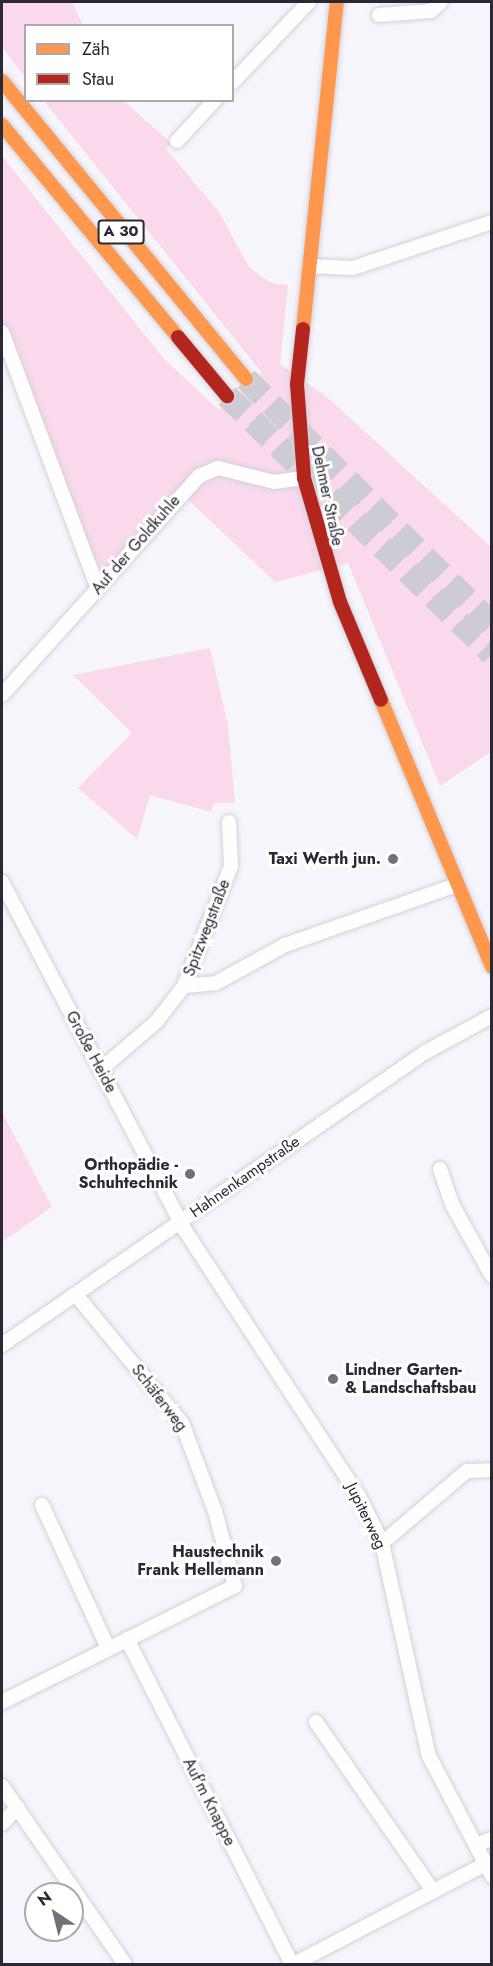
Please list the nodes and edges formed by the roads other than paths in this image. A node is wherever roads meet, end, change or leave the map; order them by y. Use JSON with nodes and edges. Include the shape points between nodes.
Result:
{"nodes":[{"id":1,"x":309,"y":2,"type":"edge"},
{"id":2,"x":338,"y":2,"type":"edge"},
{"id":3,"x":441,"y":2,"type":"edge"},
{"id":4,"x":379,"y":15,"type":"dead end"},
{"id":5,"x":234,"y":80,"type":"edge"},
{"id":6,"x":2,"y":81,"type":"edge"},
{"id":7,"x":213,"y":102,"type":"edge"},
{"id":8,"x":2,"y":125,"type":"edge"},
{"id":9,"x":177,"y":141,"type":"dead end"},
{"id":10,"x":492,"y":222,"type":"edge"},
{"id":11,"x":309,"y":266,"type":"junction"},
{"id":12,"x":2,"y":332,"type":"edge"},
{"id":13,"x":246,"y":379,"type":"tunnel mouth"},
{"id":14,"x":227,"y":396,"type":"tunnel mouth"},
{"id":15,"x":303,"y":478,"type":"junction"},
{"id":16,"x":98,"y":589,"type":"junction"},
{"id":17,"x":2,"y":695,"type":"edge"},
{"id":18,"x":229,"y":822,"type":"dead end"},
{"id":19,"x":2,"y":882,"type":"edge"},
{"id":20,"x":456,"y":885,"type":"junction"},
{"id":21,"x":492,"y":967,"type":"edge"},
{"id":22,"x":184,"y":986,"type":"junction"},
{"id":23,"x":492,"y":1016,"type":"edge"},
{"id":24,"x":100,"y":1070,"type":"junction"},
{"id":25,"x":440,"y":1168,"type":"dead end"},
{"id":26,"x":180,"y":1222,"type":"junction"},
{"id":27,"x":492,"y":1276,"type":"edge"},
{"id":28,"x":76,"y":1295,"type":"junction"},
{"id":29,"x":2,"y":1345,"type":"edge"},
{"id":30,"x":492,"y":1470,"type":"edge"},
{"id":31,"x":42,"y":1504,"type":"dead end"},
{"id":32,"x":382,"y":1543,"type":"junction"},
{"id":33,"x":127,"y":1639,"type":"junction"},
{"id":34,"x":108,"y":1648,"type":"junction"},
{"id":35,"x":2,"y":1702,"type":"edge"},
{"id":36,"x":316,"y":1722,"type":"dead end"},
{"id":37,"x":2,"y":1786,"type":"edge"},
{"id":38,"x":18,"y":1807,"type":"junction"},
{"id":39,"x":2,"y":1824,"type":"edge"},
{"id":40,"x":492,"y":1839,"type":"edge"},
{"id":41,"x":476,"y":1845,"type":"junction"},
{"id":42,"x":488,"y":1870,"type":"edge"},
{"id":43,"x":433,"y":1891,"type":"junction"},
{"id":44,"x":125,"y":1965,"type":"edge"},
{"id":45,"x":293,"y":1965,"type":"edge"}],
"edges":[{"from":1,"to":5,"type":"street"},
{"from":2,"to":11,"type":"main road","name":"Dehmer Straße"},
{"from":3,"to":4,"type":"street","via":[[431,11]]},
{"from":6,"to":13,"type":"main road","number":"A 30"},
{"from":7,"to":9,"type":"street"},
{"from":8,"to":14,"type":"main road","number":"A 30"},
{"from":10,"to":11,"type":"street","via":[[353,268]]},
{"from":11,"to":15,"type":"main road","name":"Dehmer Straße","via":[[297,384]]},
{"from":12,"to":16,"type":"street"},
{"from":15,"to":16,"type":"street","name":"Auf der Goldkuhle","via":[[274,482],[218,468],[200,476]]},
{"from":15,"to":20,"type":"main road","name":"Dehmer Straße","via":[[340,602]]},
{"from":16,"to":17,"type":"street","name":"Auf der Goldkuhle"},
{"from":18,"to":22,"type":"street","name":"Spitzwegstraße","via":[[231,866]]},
{"from":19,"to":24,"type":"street","name":"Große Heide"},
{"from":20,"to":21,"type":"main road","name":"Dehmer Straße"},
{"from":20,"to":22,"type":"street","via":[[285,945],[216,983]]},
{"from":22,"to":24,"type":"street","name":"Spitzwegstraße","via":[[156,1022]]},
{"from":23,"to":26,"type":"street","name":"Hahnenkampstraße","via":[[424,1053]]},
{"from":24,"to":26,"type":"street","name":"Große Heide"},
{"from":25,"to":27,"type":"street","via":[[453,1206]]},
{"from":26,"to":28,"type":"street","name":"Hahnenkampstraße"},
{"from":26,"to":32,"type":"street","name":"Jupiterweg","via":[[307,1412]]},
{"from":28,"to":29,"type":"street","name":"Hahnenkampstraße"},
{"from":28,"to":33,"type":"street","name":"Schäferweg","via":[[182,1423],[215,1511],[235,1586]]},
{"from":30,"to":32,"type":"street","via":[[467,1472]]},
{"from":31,"to":34,"type":"street"},
{"from":32,"to":41,"type":"street","name":"Jupiterweg","via":[[425,1741]]},
{"from":33,"to":34,"type":"street"},
{"from":33,"to":45,"type":"street","name":"Auf'm Knappe"},
{"from":34,"to":35,"type":"street"},
{"from":36,"to":43,"type":"street"},
{"from":37,"to":38,"type":"street"},
{"from":38,"to":39,"type":"street"},
{"from":38,"to":44,"type":"street"},
{"from":40,"to":41,"type":"street"},
{"from":41,"to":42,"type":"street","name":"Jupiterweg"},
{"from":42,"to":43,"type":"street"},
{"from":43,"to":45,"type":"street"}]}
